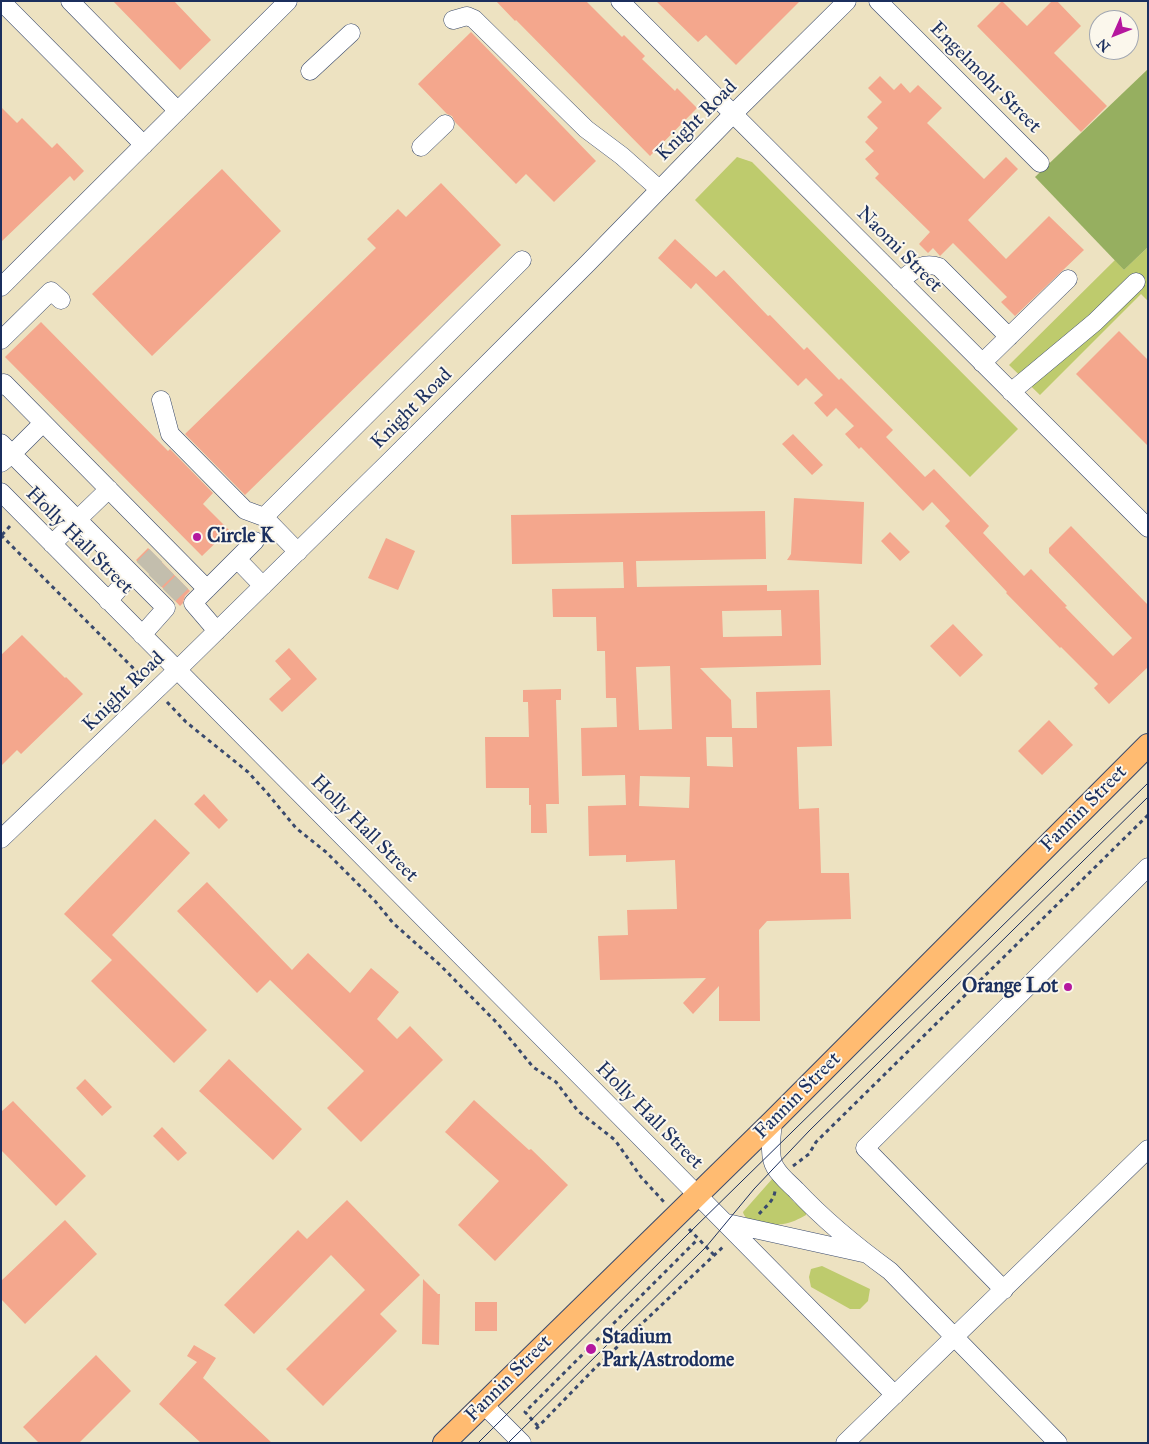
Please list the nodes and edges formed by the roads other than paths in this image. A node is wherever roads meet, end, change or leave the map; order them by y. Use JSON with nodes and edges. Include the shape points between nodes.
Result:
{"nodes":[{"id":1,"x":1,"y":1,"type":"edge"},
{"id":2,"x":70,"y":1,"type":"edge"},
{"id":3,"x":288,"y":1,"type":"edge"},
{"id":4,"x":620,"y":1,"type":"edge"},
{"id":5,"x":847,"y":1,"type":"edge"},
{"id":6,"x":878,"y":1,"type":"edge"},
{"id":7,"x":453,"y":20,"type":"dead end"},
{"id":8,"x":351,"y":32,"type":"dead end"},
{"id":9,"x":310,"y":71,"type":"dead end"},
{"id":10,"x":178,"y":111,"type":"junction"},
{"id":11,"x":733,"y":114,"type":"junction"},
{"id":12,"x":445,"y":124,"type":"dead end"},
{"id":13,"x":144,"y":145,"type":"junction"},
{"id":14,"x":421,"y":147,"type":"dead end"},
{"id":15,"x":1040,"y":163,"type":"dead end"},
{"id":16,"x":659,"y":189,"type":"junction"},
{"id":17,"x":522,"y":260,"type":"dead end"},
{"id":18,"x":1068,"y":279,"type":"dead end"},
{"id":19,"x":900,"y":281,"type":"junction"},
{"id":20,"x":1136,"y":282,"type":"dead end"},
{"id":21,"x":1,"y":287,"type":"edge"},
{"id":22,"x":61,"y":300,"type":"dead end"},
{"id":23,"x":1009,"y":337,"type":"junction"},
{"id":24,"x":1,"y":340,"type":"edge"},
{"id":25,"x":982,"y":363,"type":"junction"},
{"id":26,"x":1,"y":386,"type":"edge"},
{"id":27,"x":1011,"y":392,"type":"junction"},
{"id":28,"x":161,"y":400,"type":"dead end"},
{"id":29,"x":43,"y":423,"type":"junction"},
{"id":30,"x":5,"y":453,"type":"edge"},
{"id":31,"x":109,"y":489,"type":"junction"},
{"id":32,"x":1,"y":492,"type":"edge"},
{"id":33,"x":264,"y":517,"type":"junction"},
{"id":34,"x":78,"y":519,"type":"junction"},
{"id":35,"x":1148,"y":528,"type":"edge"},
{"id":36,"x":255,"y":541,"type":"dead end"},
{"id":37,"x":52,"y":544,"type":"junction"},
{"id":38,"x":298,"y":552,"type":"junction"},
{"id":39,"x":237,"y":559,"type":"junction"},
{"id":40,"x":142,"y":577,"type":"junction"},
{"id":41,"x":263,"y":586,"type":"junction"},
{"id":42,"x":207,"y":589,"type":"junction"},
{"id":43,"x":108,"y":600,"type":"junction"},
{"id":44,"x":165,"y":602,"type":"junction"},
{"id":45,"x":193,"y":603,"type":"junction"},
{"id":46,"x":217,"y":631,"type":"junction"},
{"id":47,"x":142,"y":635,"type":"junction"},
{"id":48,"x":177,"y":670,"type":"junction"},
{"id":49,"x":1148,"y":745,"type":"edge"},
{"id":50,"x":1,"y":839,"type":"edge"},
{"id":51,"x":1148,"y":867,"type":"edge"},
{"id":52,"x":773,"y":1121,"type":"junction"},
{"id":53,"x":1148,"y":1149,"type":"edge"},
{"id":54,"x":697,"y":1194,"type":"junction"},
{"id":55,"x":727,"y":1223,"type":"junction"},
{"id":56,"x":866,"y":1253,"type":"junction"},
{"id":57,"x":1004,"y":1290,"type":"junction"},
{"id":58,"x":955,"y":1338,"type":"junction"},
{"id":59,"x":895,"y":1395,"type":"junction"},
{"id":60,"x":483,"y":1404,"type":"junction"},
{"id":61,"x":444,"y":1443,"type":"edge"},
{"id":62,"x":522,"y":1443,"type":"edge"},
{"id":63,"x":845,"y":1443,"type":"edge"},
{"id":64,"x":1058,"y":1443,"type":"edge"}],
"edges":[{"from":1,"to":13,"type":"street"},
{"from":2,"to":10,"type":"street"},
{"from":3,"to":10,"type":"street"},
{"from":4,"to":11,"type":"street","name":"Naomi Street"},
{"from":5,"to":11,"type":"street","name":"Knight Road"},
{"from":6,"to":15,"type":"street","name":"Engelmohr Street"},
{"from":7,"to":16,"type":"street","via":[[467,16],[474,19],[586,130]]},
{"from":8,"to":9,"type":"street"},
{"from":10,"to":13,"type":"street"},
{"from":11,"to":16,"type":"street","name":"Knight Road"},
{"from":11,"to":19,"type":"street","name":"Naomi Street"},
{"from":12,"to":14,"type":"street"},
{"from":13,"to":21,"type":"street"},
{"from":16,"to":38,"type":"street","name":"Knight Road"},
{"from":17,"to":33,"type":"street"},
{"from":18,"to":23,"type":"street"},
{"from":19,"to":23,"type":"street","via":[[918,267],[939,266]]},
{"from":19,"to":25,"type":"street","name":"Naomi Street"},
{"from":20,"to":27,"type":"street","via":[[1095,322]]},
{"from":22,"to":24,"type":"street","via":[[51,291]]},
{"from":23,"to":25,"type":"street"},
{"from":25,"to":27,"type":"street","name":"Naomi Street"},
{"from":26,"to":29,"type":"street","via":[[4,383]]},
{"from":27,"to":35,"type":"street","name":"Naomi Street"},
{"from":28,"to":33,"type":"street","via":[[170,434],[244,510]]},
{"from":29,"to":30,"type":"street"},
{"from":29,"to":31,"type":"street"},
{"from":30,"to":34,"type":"street"},
{"from":31,"to":34,"type":"street"},
{"from":31,"to":42,"type":"street","via":[[167,557],[187,577]]},
{"from":32,"to":37,"type":"street","name":"Holly Hall Street"},
{"from":33,"to":38,"type":"street"},
{"from":34,"to":37,"type":"street"},
{"from":34,"to":40,"type":"street"},
{"from":36,"to":39,"type":"street"},
{"from":37,"to":43,"type":"street","name":"Holly Hall Street"},
{"from":38,"to":41,"type":"street","name":"Knight Road"},
{"from":39,"to":41,"type":"street"},
{"from":39,"to":42,"type":"street"},
{"from":40,"to":43,"type":"street"},
{"from":40,"to":44,"type":"street"},
{"from":41,"to":46,"type":"street","name":"Knight Road"},
{"from":42,"to":45,"type":"street"},
{"from":43,"to":47,"type":"street","name":"Holly Hall Street"},
{"from":44,"to":45,"type":"street","via":[[180,608]]},
{"from":44,"to":47,"type":"street"},
{"from":45,"to":46,"type":"street"},
{"from":46,"to":48,"type":"street","name":"Knight Road"},
{"from":47,"to":48,"type":"street","name":"Holly Hall Street"},
{"from":48,"to":50,"type":"street","name":"Knight Road"},
{"from":48,"to":54,"type":"street","name":"Holly Hall Street"},
{"from":49,"to":52,"type":"main road","name":"Fannin Street"},
{"from":51,"to":57,"type":"street","via":[[865,1148]]},
{"from":52,"to":54,"type":"main road","name":"Fannin Street"},
{"from":52,"to":56,"type":"street","via":[[771,1152],[774,1167],[804,1199]]},
{"from":53,"to":57,"type":"street"},
{"from":54,"to":55,"type":"street","name":"Holly Hall Street"},
{"from":54,"to":60,"type":"main road","name":"Fannin Street"},
{"from":55,"to":56,"type":"street"},
{"from":55,"to":59,"type":"street","name":"Holly Hall Street"},
{"from":56,"to":58,"type":"street","via":[[890,1271]]},
{"from":57,"to":58,"type":"street"},
{"from":58,"to":59,"type":"street"},
{"from":58,"to":64,"type":"street"},
{"from":59,"to":63,"type":"street"},
{"from":60,"to":61,"type":"main road","name":"Fannin Street"},
{"from":60,"to":62,"type":"street"}]}
